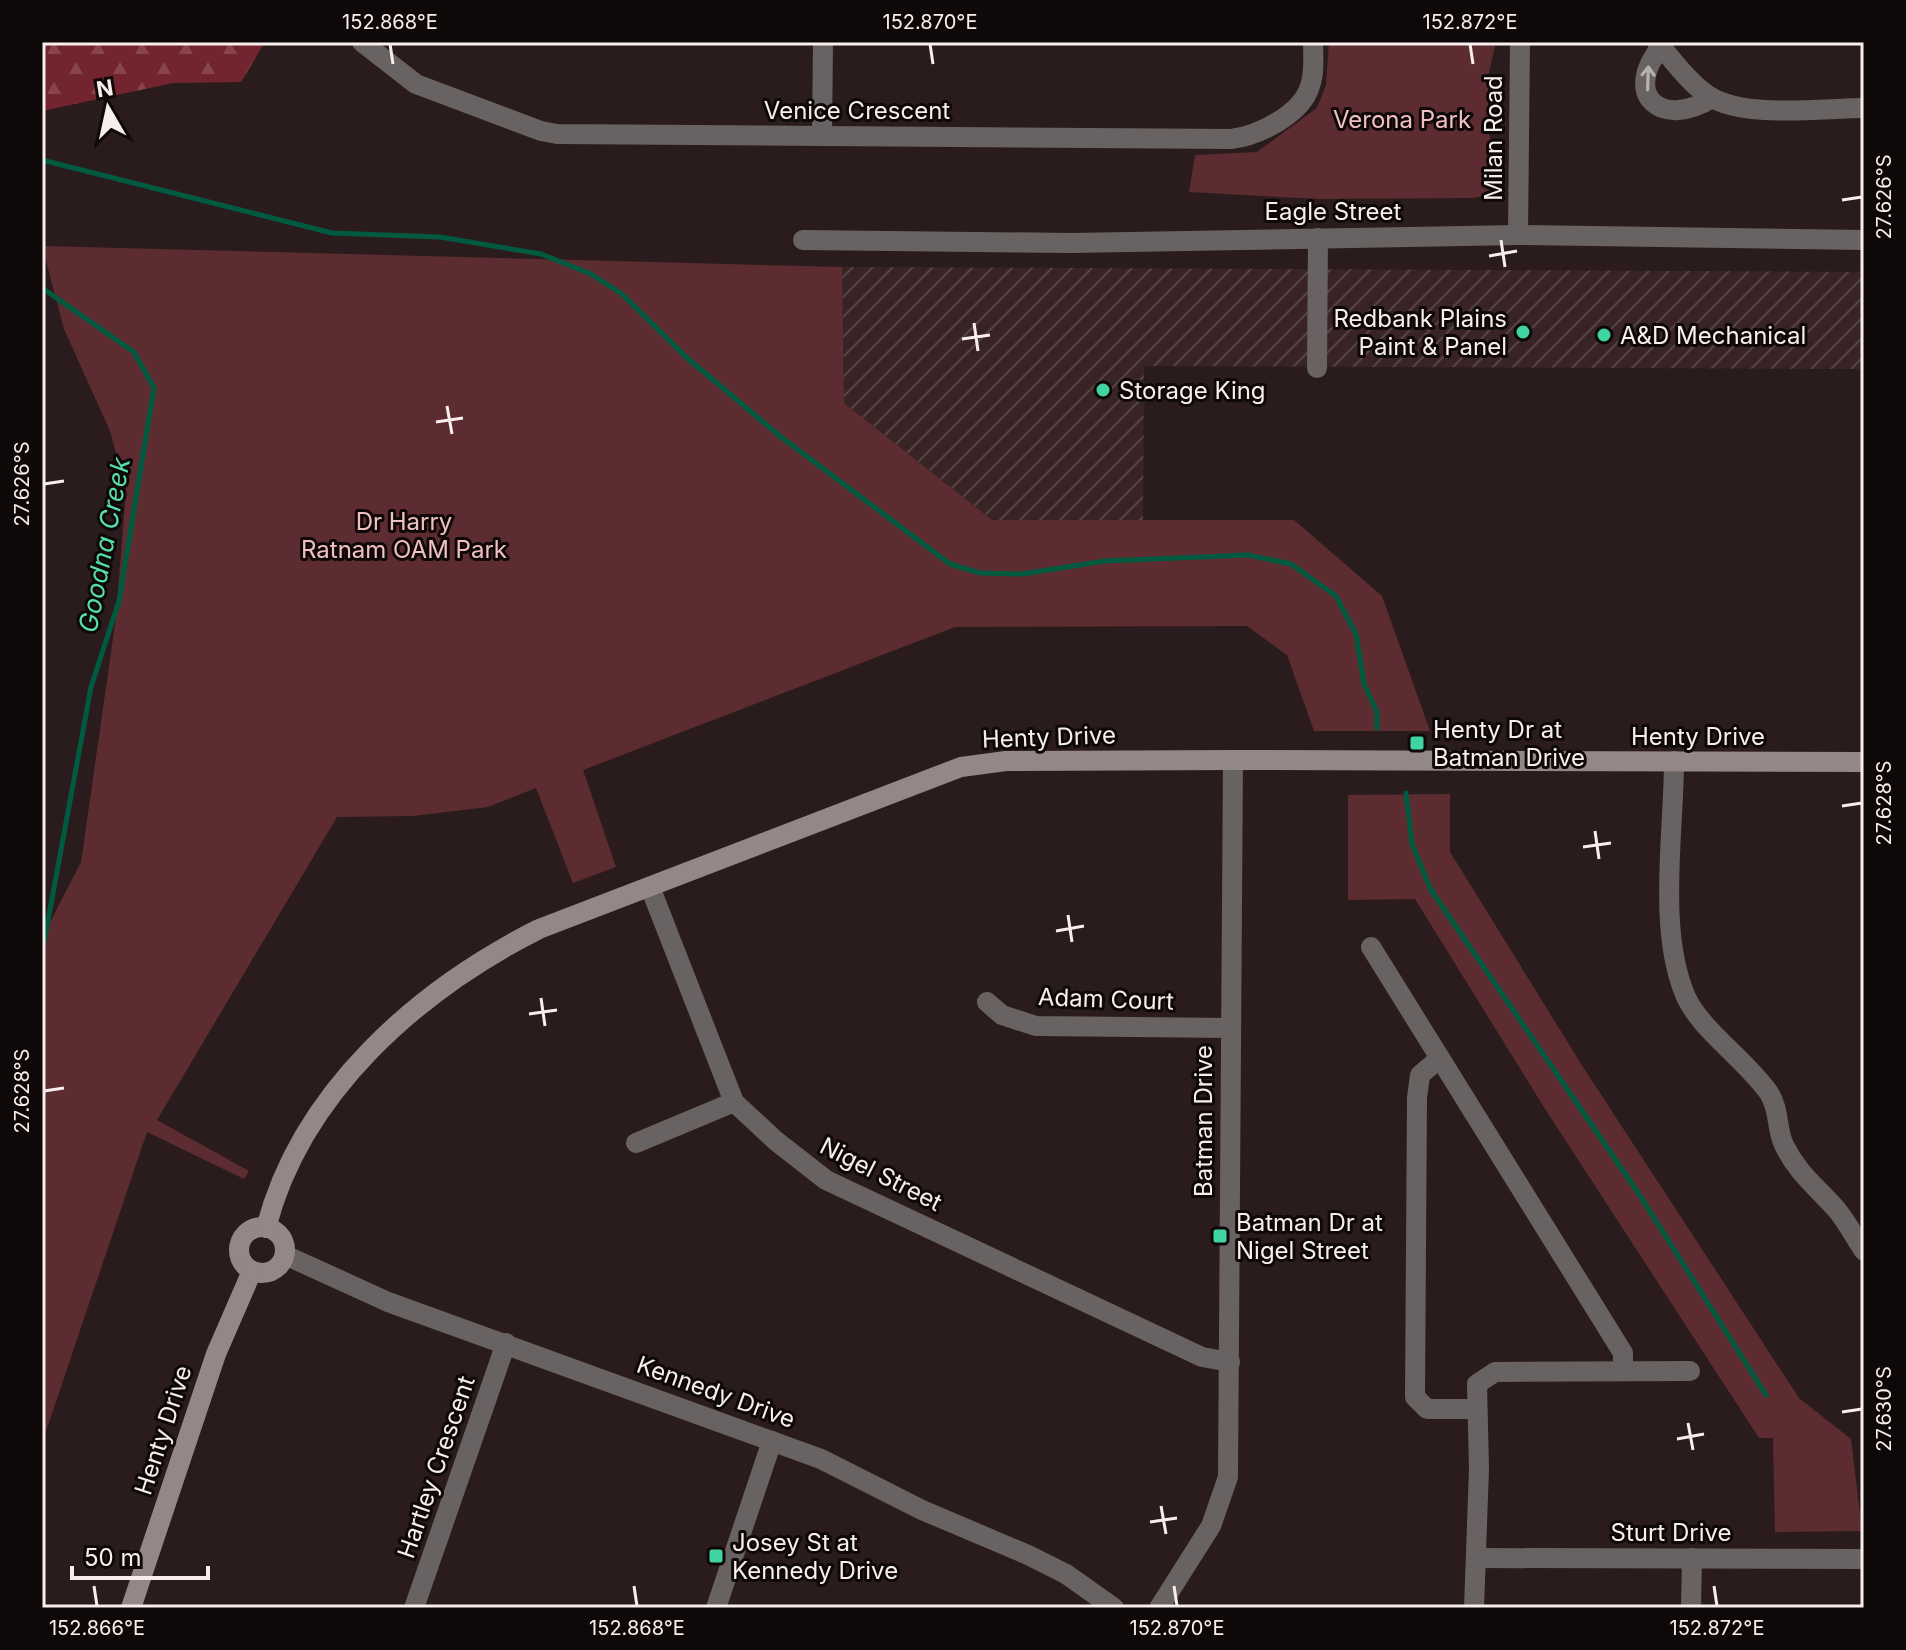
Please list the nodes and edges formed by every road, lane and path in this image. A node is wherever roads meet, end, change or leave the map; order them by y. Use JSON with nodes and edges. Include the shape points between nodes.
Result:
{"nodes":[{"id":1,"x":362,"y":42,"type":"edge"},
{"id":2,"x":823,"y":42,"type":"edge"},
{"id":3,"x":1313,"y":42,"type":"edge"},
{"id":4,"x":1520,"y":42,"type":"edge"},
{"id":5,"x":1659,"y":44,"type":"edge"},
{"id":6,"x":1712,"y":98,"type":"junction"},
{"id":7,"x":1864,"y":108,"type":"edge"},
{"id":8,"x":822,"y":136,"type":"junction"},
{"id":9,"x":1518,"y":235,"type":"junction"},
{"id":10,"x":1318,"y":238,"type":"junction"},
{"id":11,"x":803,"y":240,"type":"dead end"},
{"id":12,"x":1864,"y":240,"type":"edge"},
{"id":13,"x":1317,"y":368,"type":"dead end"},
{"id":14,"x":1233,"y":760,"type":"junction"},
{"id":15,"x":1674,"y":761,"type":"junction"},
{"id":16,"x":1864,"y":762,"type":"edge"},
{"id":17,"x":650,"y":887,"type":"junction"},
{"id":18,"x":1371,"y":947,"type":"dead end"},
{"id":19,"x":987,"y":1002,"type":"dead end"},
{"id":20,"x":1229,"y":1028,"type":"junction"},
{"id":21,"x":1440,"y":1058,"type":"junction"},
{"id":22,"x":734,"y":1102,"type":"junction"},
{"id":23,"x":636,"y":1143,"type":"dead end"},
{"id":24,"x":266,"y":1228,"type":"junction"},
{"id":25,"x":1864,"y":1251,"type":"edge"},
{"id":26,"x":285,"y":1255,"type":"junction"},
{"id":27,"x":252,"y":1271,"type":"junction"},
{"id":28,"x":506,"y":1343,"type":"junction"},
{"id":29,"x":1230,"y":1362,"type":"junction"},
{"id":30,"x":1623,"y":1370,"type":"junction"},
{"id":31,"x":1690,"y":1371,"type":"dead end"},
{"id":32,"x":1477,"y":1409,"type":"junction"},
{"id":33,"x":772,"y":1441,"type":"junction"},
{"id":34,"x":1477,"y":1558,"type":"junction"},
{"id":35,"x":1692,"y":1558,"type":"junction"},
{"id":36,"x":1864,"y":1559,"type":"edge"},
{"id":37,"x":131,"y":1608,"type":"edge"},
{"id":38,"x":414,"y":1608,"type":"edge"},
{"id":39,"x":716,"y":1608,"type":"edge"},
{"id":40,"x":1114,"y":1608,"type":"edge"},
{"id":41,"x":1159,"y":1608,"type":"edge"},
{"id":42,"x":1474,"y":1608,"type":"edge"},
{"id":43,"x":1691,"y":1608,"type":"edge"}],
"edges":[{"from":1,"to":8,"type":"street","name":"Venice Crescent","via":[[416,84],[541,131]]},
{"from":2,"to":8,"type":"street"},
{"from":3,"to":8,"type":"street","name":"Venice Crescent","via":[[1313,72],[1304,98],[1244,138]]},
{"from":4,"to":9,"type":"street","name":"Milan Road"},
{"from":5,"to":6,"type":"street"},
{"from":6,"to":5,"type":"street","one_way":true,"via":[[1679,112],[1655,106],[1646,75]]},
{"from":6,"to":7,"type":"street","via":[[1758,109]]},
{"from":9,"to":10,"type":"street","name":"Eagle Street"},
{"from":9,"to":12,"type":"street","name":"Eagle Street"},
{"from":10,"to":11,"type":"street","name":"Eagle Street","via":[[1072,243]]},
{"from":10,"to":13,"type":"street"},
{"from":14,"to":15,"type":"street","name":"Henty Drive"},
{"from":14,"to":17,"type":"street","name":"Henty Drive","via":[[1006,761],[961,767]]},
{"from":14,"to":20,"type":"street","name":"Batman Drive"},
{"from":15,"to":16,"type":"street","name":"Henty Drive"},
{"from":15,"to":25,"type":"street","via":[[1671,928],[1686,997],[1705,1026],[1740,1057],[1770,1095],[1780,1116],[1782,1142],[1807,1182],[1836,1210]]},
{"from":17,"to":22,"type":"street","name":"Nigel Street"},
{"from":17,"to":24,"type":"street","name":"Henty Drive","via":[[501,948],[437,991],[381,1040],[308,1127],[277,1188]]},
{"from":18,"to":21,"type":"street"},
{"from":19,"to":20,"type":"street","name":"Adam Court","via":[[1002,1015],[1036,1026]]},
{"from":20,"to":29,"type":"street","name":"Batman Drive"},
{"from":21,"to":30,"type":"street","via":[[1623,1353]]},
{"from":21,"to":32,"type":"street","via":[[1420,1075],[1417,1098],[1415,1397],[1427,1409]]},
{"from":22,"to":23,"type":"street"},
{"from":22,"to":29,"type":"street","name":"Nigel Street","via":[[826,1180],[1202,1357]]},
{"from":24,"to":26,"type":"street","via":[[281,1238]]},
{"from":24,"to":27,"type":"street","via":[[249,1231],[239,1246],[243,1263]]},
{"from":26,"to":27,"type":"street","via":[[275,1270]]},
{"from":26,"to":28,"type":"street","name":"Kennedy Drive","via":[[388,1302]]},
{"from":27,"to":37,"type":"street","name":"Henty Drive","via":[[216,1354]]},
{"from":28,"to":33,"type":"street","name":"Kennedy Drive"},
{"from":28,"to":38,"type":"street","name":"Hartley Crescent"},
{"from":29,"to":41,"type":"street","name":"Batman Drive","via":[[1225,1493],[1211,1526]]},
{"from":30,"to":31,"type":"street"},
{"from":30,"to":32,"type":"street","via":[[1495,1372],[1477,1384]]},
{"from":32,"to":34,"type":"street"},
{"from":33,"to":39,"type":"street"},
{"from":33,"to":40,"type":"street","name":"Kennedy Drive","via":[[1028,1555]]},
{"from":34,"to":35,"type":"street","name":"Sturt Drive"},
{"from":34,"to":42,"type":"street"},
{"from":35,"to":36,"type":"street","name":"Sturt Drive"},
{"from":35,"to":43,"type":"street"}]}
